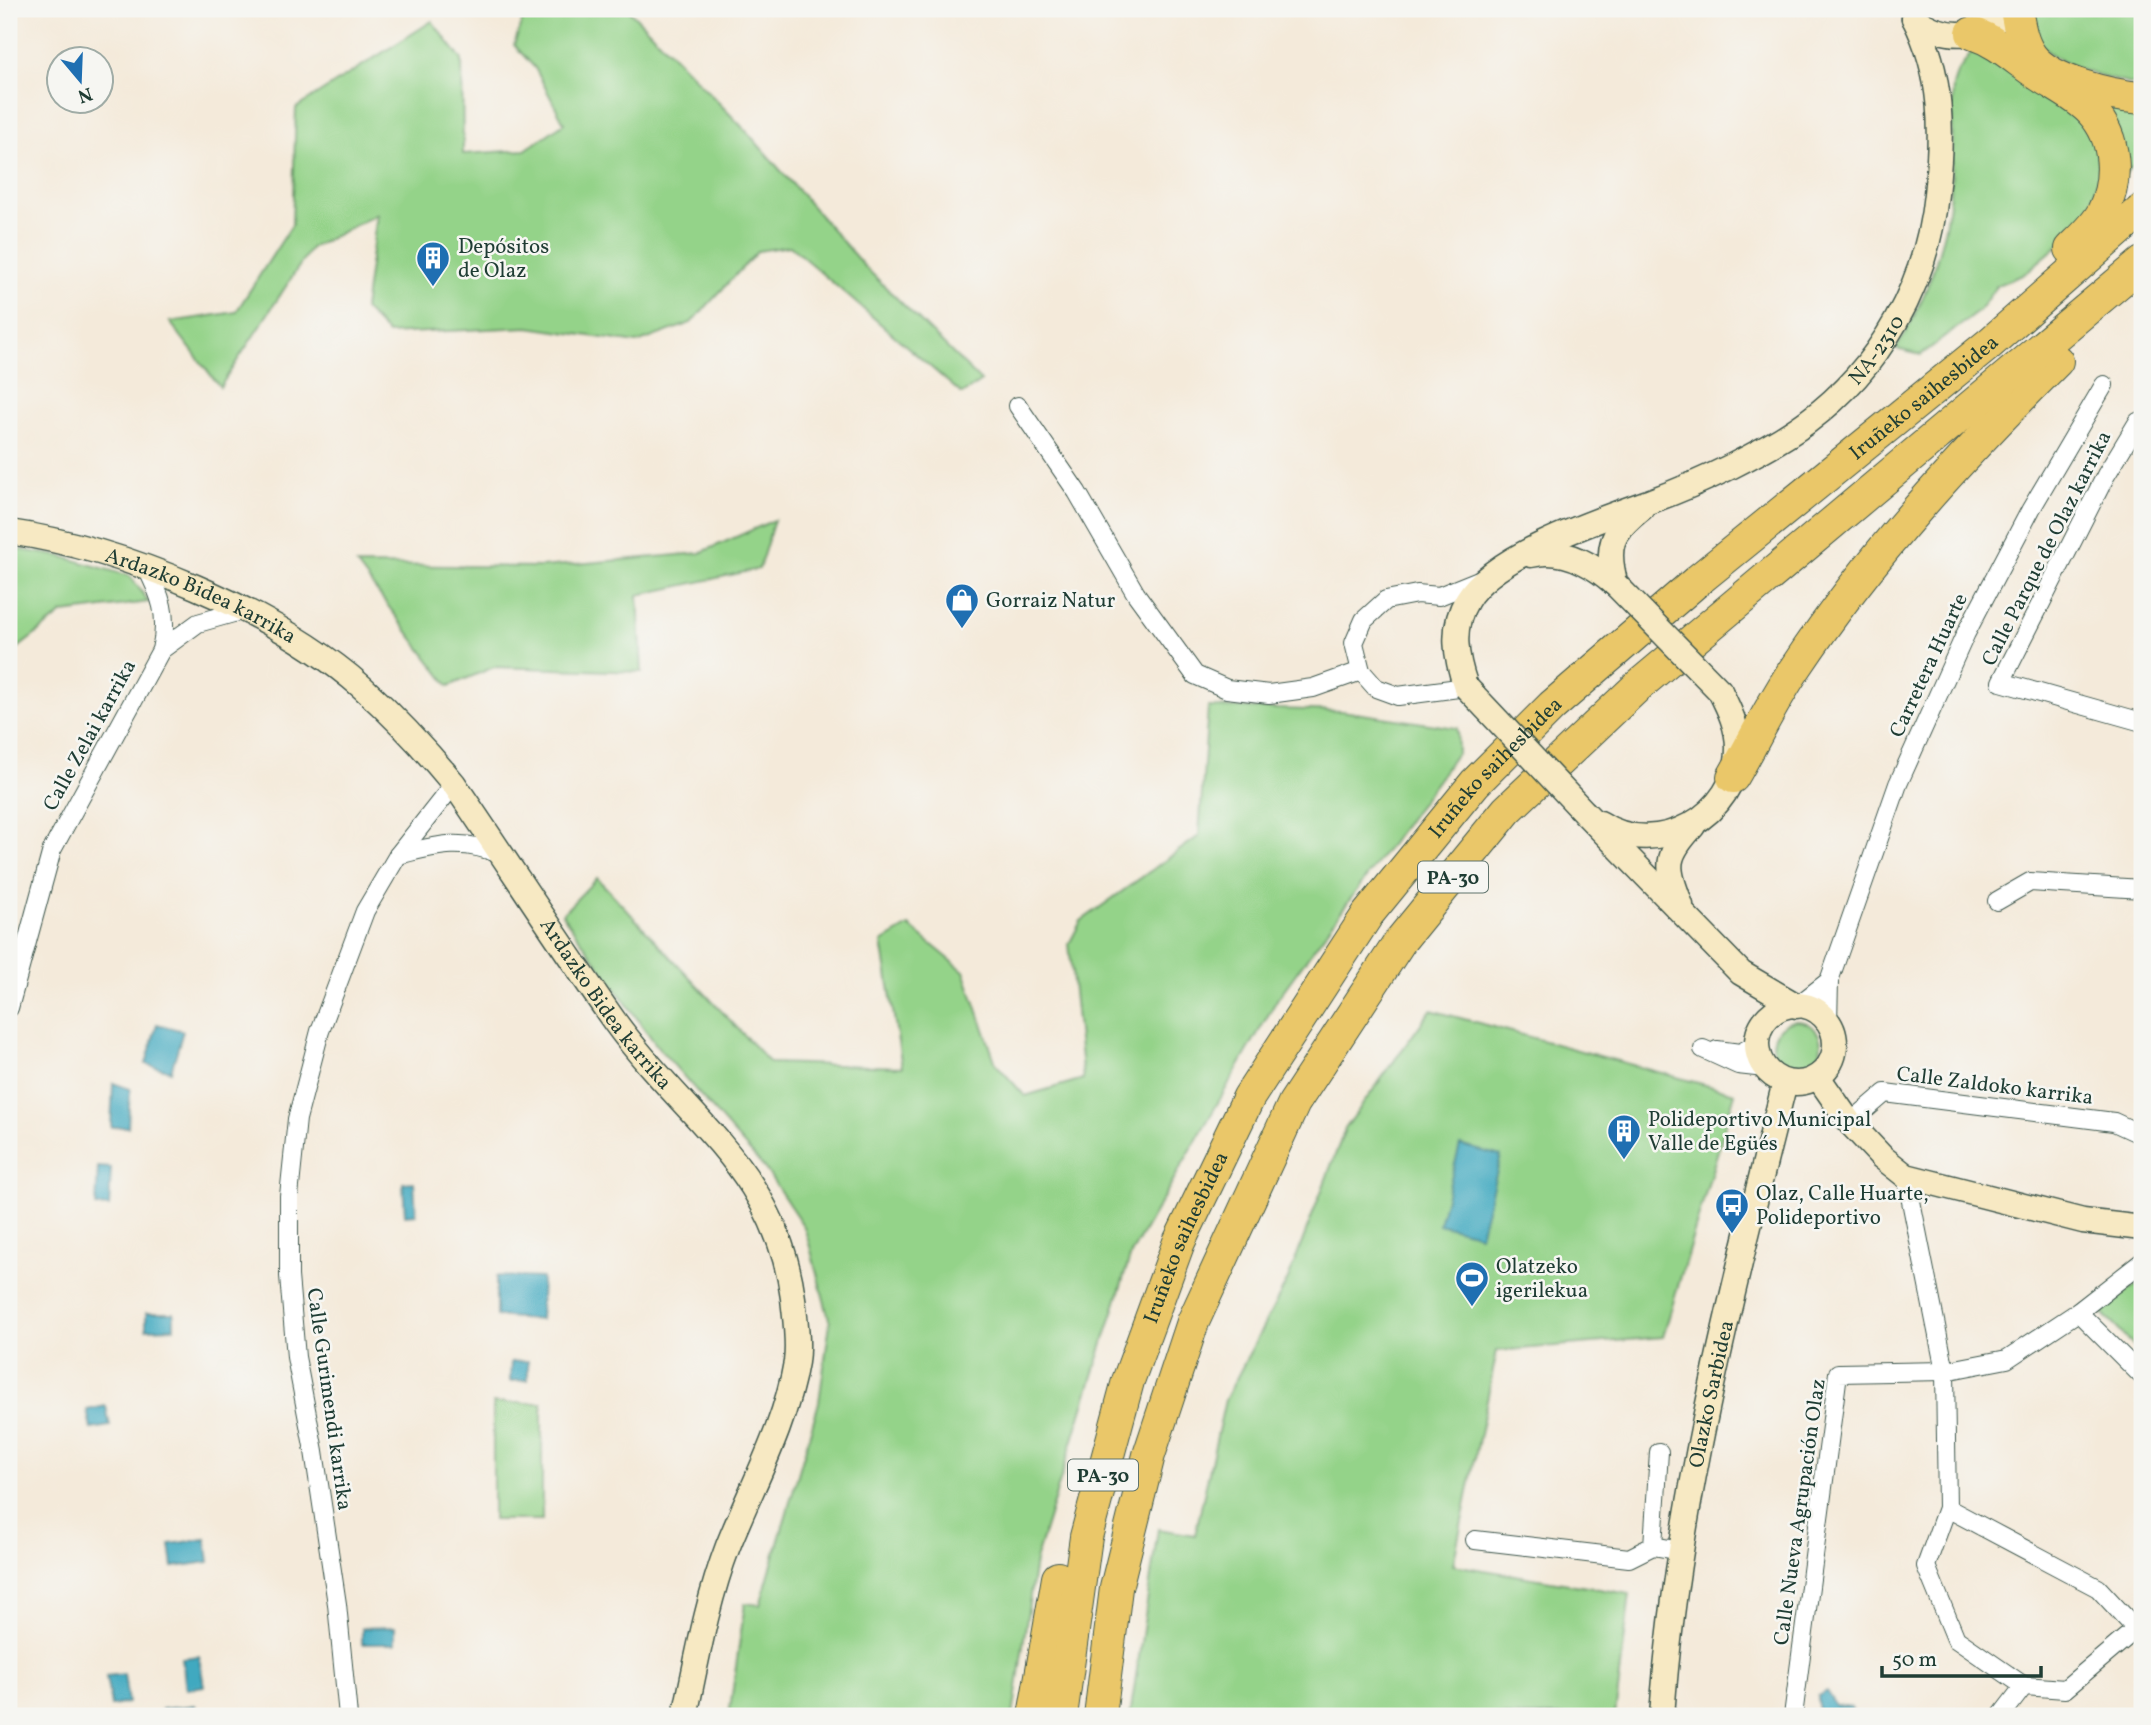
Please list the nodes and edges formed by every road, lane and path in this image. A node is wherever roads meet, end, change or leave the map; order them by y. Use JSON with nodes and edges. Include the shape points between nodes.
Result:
{"nodes":[{"id":1,"x":2007,"y":9,"type":"edge"},
{"id":2,"x":2016,"y":9,"type":"edge"},
{"id":3,"x":1911,"y":14,"type":"edge"},
{"id":4,"x":1969,"y":33,"type":"junction"},
{"id":5,"x":1939,"y":87,"type":"junction"},
{"id":6,"x":2142,"y":98,"type":"edge"},
{"id":7,"x":2142,"y":187,"type":"edge"},
{"id":8,"x":2132,"y":219,"type":"edge"},
{"id":9,"x":2071,"y":249,"type":"junction"},
{"id":10,"x":2142,"y":263,"type":"edge"},
{"id":11,"x":2142,"y":287,"type":"edge"},
{"id":12,"x":2104,"y":385,"type":"dead end"},
{"id":13,"x":1018,"y":406,"type":"dead end"},
{"id":14,"x":2142,"y":423,"type":"edge"},
{"id":15,"x":1650,"y":502,"type":"junction"},
{"id":16,"x":9,"y":532,"type":"edge"},
{"id":17,"x":1510,"y":561,"type":"junction"},
{"id":18,"x":145,"y":565,"type":"junction"},
{"id":19,"x":1485,"y":577,"type":"junction"},
{"id":20,"x":1616,"y":584,"type":"junction"},
{"id":21,"x":244,"y":610,"type":"junction"},
{"id":22,"x":161,"y":650,"type":"junction"},
{"id":23,"x":1361,"y":671,"type":"junction"},
{"id":24,"x":1466,"y":687,"type":"junction"},
{"id":25,"x":2142,"y":722,"type":"edge"},
{"id":26,"x":1733,"y":777,"type":"junction"},
{"id":27,"x":454,"y":784,"type":"junction"},
{"id":28,"x":1585,"y":813,"type":"junction"},
{"id":29,"x":1696,"y":823,"type":"junction"},
{"id":30,"x":398,"y":855,"type":"junction"},
{"id":31,"x":502,"y":855,"type":"junction"},
{"id":32,"x":2142,"y":889,"type":"edge"},
{"id":33,"x":1997,"y":901,"type":"dead end"},
{"id":34,"x":1376,"y":904,"type":"junction"},
{"id":35,"x":1685,"y":916,"type":"junction"},
{"id":36,"x":1741,"y":973,"type":"junction"},
{"id":37,"x":1829,"y":981,"type":"junction"},
{"id":38,"x":1797,"y":1006,"type":"junction"},
{"id":39,"x":9,"y":1008,"type":"edge"},
{"id":40,"x":1828,"y":1023,"type":"junction"},
{"id":41,"x":1767,"y":1057,"type":"junction"},
{"id":42,"x":1818,"y":1077,"type":"junction"},
{"id":43,"x":1850,"y":1123,"type":"junction"},
{"id":44,"x":2142,"y":1135,"type":"edge"},
{"id":45,"x":1906,"y":1176,"type":"junction"},
{"id":46,"x":2142,"y":1228,"type":"edge"},
{"id":47,"x":1179,"y":1242,"type":"junction"},
{"id":48,"x":2142,"y":1262,"type":"edge"},
{"id":49,"x":2078,"y":1312,"type":"junction"},
{"id":50,"x":1945,"y":1371,"type":"junction"},
{"id":51,"x":2142,"y":1376,"type":"edge"},
{"id":52,"x":1659,"y":1452,"type":"dead end"},
{"id":53,"x":1947,"y":1508,"type":"junction"},
{"id":54,"x":1475,"y":1540,"type":"dead end"},
{"id":55,"x":1653,"y":1546,"type":"junction"},
{"id":56,"x":1681,"y":1551,"type":"junction"},
{"id":57,"x":2139,"y":1626,"type":"edge"},
{"id":58,"x":2024,"y":1686,"type":"junction"},
{"id":59,"x":1661,"y":1715,"type":"edge"},
{"id":60,"x":348,"y":1716,"type":"edge"},
{"id":61,"x":685,"y":1716,"type":"edge"},
{"id":62,"x":1034,"y":1716,"type":"edge"},
{"id":63,"x":1061,"y":1716,"type":"edge"},
{"id":64,"x":1100,"y":1716,"type":"edge"},
{"id":65,"x":1793,"y":1716,"type":"edge"},
{"id":66,"x":2001,"y":1716,"type":"edge"}],
"edges":[{"from":1,"to":4,"type":"street","via":[[1991,25]]},
{"from":2,"to":6,"type":"highway","via":[[2032,58],[2053,73],[2118,97]]},
{"from":3,"to":4,"type":"street","via":[[1943,33]]},
{"from":3,"to":5,"type":"street","via":[[1927,41]]},
{"from":4,"to":5,"type":"street","via":[[1945,68]]},
{"from":4,"to":9,"type":"highway","via":[[2006,49],[2081,102],[2106,133],[2113,164],[2110,190],[2102,213]]},
{"from":5,"to":15,"type":"street","name":"NA-2310","via":[[1938,176],[1929,238],[1913,287],[1879,348],[1861,373],[1805,424]]},
{"from":7,"to":9,"type":"highway"},
{"from":8,"to":34,"type":"highway","name":"Iruñeko saihesbidea","number":"PA-30","via":[[1989,344],[1552,706],[1475,783]]},
{"from":9,"to":34,"type":"highway","via":[[1556,685],[1437,815]]},
{"from":10,"to":64,"type":"highway","name":"Iruñeko saihesbidea","number":"PA-30","via":[[1638,686],[1507,810],[1401,940],[1294,1103],[1193,1322],[1149,1455],[1116,1588]]},
{"from":11,"to":26,"type":"highway","via":[[2058,359],[1956,462],[1878,555],[1795,668]]},
{"from":12,"to":37,"type":"street","name":"Carretera Huarte","via":[[1966,633],[1898,784]]},
{"from":13,"to":23,"type":"street","via":[[1077,492],[1136,594],[1195,675],[1227,689],[1269,694],[1313,688]]},
{"from":14,"to":25,"type":"street","name":"Calle Parque de Olaz karrika","via":[[2138,422],[2106,475],[2001,682]]},
{"from":15,"to":17,"type":"street"},
{"from":15,"to":20,"type":"street","via":[[1624,523],[1611,541]]},
{"from":16,"to":18,"type":"street","name":"Ardazko Bidea karrika","via":[[46,537]]},
{"from":17,"to":19,"type":"street"},
{"from":17,"to":20,"type":"street","via":[[1539,553],[1569,556],[1597,568]]},
{"from":18,"to":21,"type":"street","name":"Ardazko Bidea karrika"},
{"from":18,"to":22,"type":"street","name":"Calle Zelai karrika","via":[[164,605],[166,629]]},
{"from":19,"to":23,"type":"street","via":[[1439,596],[1416,594],[1386,600],[1364,620],[1354,643]]},
{"from":19,"to":24,"type":"street","via":[[1466,601],[1457,629],[1456,659]]},
{"from":20,"to":26,"type":"street","bridge":true,"via":[[1720,691],[1734,718],[1738,748]]},
{"from":21,"to":22,"type":"street","via":[[198,623]]},
{"from":21,"to":27,"type":"street","name":"Ardazko Bidea karrika","via":[[360,686]]},
{"from":22,"to":39,"type":"street","name":"Calle Zelai karrika","via":[[52,849]]},
{"from":23,"to":24,"type":"street","via":[[1376,688],[1398,695]]},
{"from":24,"to":28,"type":"street","bridge":true},
{"from":26,"to":29,"type":"street","name":"Olazko Sarbidea","via":[[1718,803]]},
{"from":27,"to":30,"type":"street","name":"Calle Gurimendi karrika"},
{"from":27,"to":31,"type":"street","name":"Ardazko Bidea karrika"},
{"from":28,"to":29,"type":"street","via":[[1610,830],[1639,837],[1668,835]]},
{"from":28,"to":35,"type":"street","name":"Olazko Sarbidea"},
{"from":29,"to":35,"type":"street","name":"Olazko Sarbidea","via":[[1672,849],[1670,878]]},
{"from":30,"to":31,"type":"street","via":[[440,844],[478,844]]},
{"from":30,"to":60,"type":"street","name":"Calle Gurimendi karrika","via":[[365,911],[320,1031],[297,1119],[289,1196],[296,1357],[337,1604]]},
{"from":31,"to":61,"type":"street","name":"Ardazko Bidea karrika","via":[[616,1023],[752,1181],[789,1268],[796,1360],[771,1447],[710,1601]]},
{"from":32,"to":33,"type":"street","via":[[2030,882]]},
{"from":34,"to":47,"type":"highway","name":"Iruñeko saihesbidea","number":"PA-30","via":[[1249,1097]]},
{"from":35,"to":36,"type":"street","name":"Olazko Sarbidea"},
{"from":36,"to":38,"type":"street","name":"Olazko Sarbidea"},
{"from":36,"to":41,"type":"street","name":"Olazko Sarbidea","via":[[1756,1007]]},
{"from":37,"to":38,"type":"street"},
{"from":37,"to":40,"type":"street","name":"Carretera Huarte"},
{"from":38,"to":40,"type":"street","via":[[1820,1014]]},
{"from":38,"to":41,"type":"street","via":[[1774,1013]]},
{"from":40,"to":42,"type":"street","via":[[1835,1046],[1827,1068]]},
{"from":41,"to":42,"type":"street","via":[[1797,1083]]},
{"from":41,"to":56,"type":"street","name":"Olazko Sarbidea","via":[[1727,1316]]},
{"from":42,"to":43,"type":"street"},
{"from":43,"to":44,"type":"street","name":"Calle Zaldoko karrika","via":[[1885,1093],[2114,1122]]},
{"from":43,"to":45,"type":"street"},
{"from":45,"to":46,"type":"street","via":[[2083,1221]]},
{"from":45,"to":50,"type":"street"},
{"from":47,"to":62,"type":"highway","via":[[1115,1375],[1059,1572]]},
{"from":47,"to":63,"type":"highway","name":"Iruñeko saihesbidea","number":"PA-30","via":[[1128,1381],[1086,1537]]},
{"from":48,"to":49,"type":"street"},
{"from":49,"to":50,"type":"street","via":[[2007,1359]]},
{"from":49,"to":51,"type":"street"},
{"from":50,"to":53,"type":"street"},
{"from":50,"to":65,"type":"street","name":"Calle Nueva Agrupación Olaz","via":[[1838,1373]]},
{"from":52,"to":55,"type":"street"},
{"from":53,"to":57,"type":"street","via":[[2098,1588]]},
{"from":53,"to":58,"type":"street","via":[[1926,1566],[1956,1639]]},
{"from":54,"to":55,"type":"street","via":[[1629,1558]]},
{"from":55,"to":56,"type":"street"},
{"from":56,"to":59,"type":"street","name":"Olazko Sarbidea"},
{"from":57,"to":58,"type":"street","via":[[2065,1689]]},
{"from":58,"to":66,"type":"street"}]}
